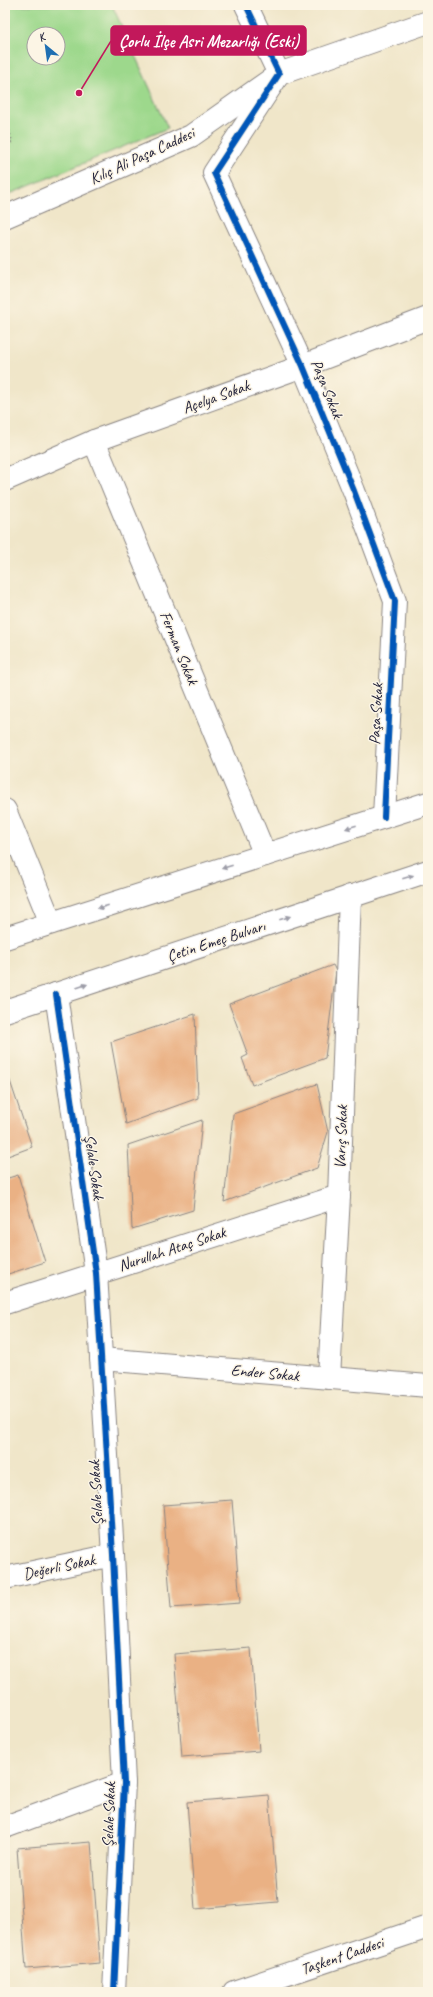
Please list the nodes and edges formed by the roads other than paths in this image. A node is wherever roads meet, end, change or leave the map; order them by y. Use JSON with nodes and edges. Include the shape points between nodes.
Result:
{"nodes":[{"id":1,"x":246,"y":5,"type":"edge"},
{"id":2,"x":428,"y":22,"type":"edge"},
{"id":3,"x":279,"y":74,"type":"junction"},
{"id":4,"x":5,"y":217,"type":"edge"},
{"id":5,"x":428,"y":318,"type":"edge"},
{"id":6,"x":303,"y":366,"type":"junction"},
{"id":7,"x":94,"y":441,"type":"junction"},
{"id":8,"x":5,"y":480,"type":"edge"},
{"id":9,"x":428,"y":803,"type":"edge"},
{"id":10,"x":5,"y":810,"type":"edge"},
{"id":11,"x":384,"y":817,"type":"junction"},
{"id":12,"x":264,"y":855,"type":"junction"},
{"id":13,"x":428,"y":871,"type":"edge"},
{"id":14,"x":350,"y":896,"type":"junction"},
{"id":15,"x":51,"y":923,"type":"junction"},
{"id":16,"x":5,"y":938,"type":"edge"},
{"id":17,"x":56,"y":994,"type":"junction"},
{"id":18,"x":5,"y":1011,"type":"edge"},
{"id":19,"x":339,"y":1196,"type":"junction"},
{"id":20,"x":96,"y":1273,"type":"junction"},
{"id":21,"x":5,"y":1303,"type":"edge"},
{"id":22,"x":102,"y":1359,"type":"junction"},
{"id":23,"x":329,"y":1378,"type":"junction"},
{"id":24,"x":428,"y":1386,"type":"edge"},
{"id":25,"x":113,"y":1555,"type":"junction"},
{"id":26,"x":5,"y":1578,"type":"edge"},
{"id":27,"x":124,"y":1783,"type":"junction"},
{"id":28,"x":5,"y":1827,"type":"edge"},
{"id":29,"x":428,"y":1927,"type":"edge"},
{"id":30,"x":114,"y":1992,"type":"edge"},
{"id":31,"x":234,"y":1992,"type":"edge"}],
"edges":[{"from":1,"to":3,"type":"street"},
{"from":2,"to":3,"type":"street","name":"Kılıç Ali Paşa Caddesi"},
{"from":3,"to":4,"type":"street","name":"Kılıç Ali Paşa Caddesi","via":[[191,136]]},
{"from":3,"to":6,"type":"street","name":"Paşa Sokak","via":[[214,172]]},
{"from":5,"to":6,"type":"street","name":"Açelya Sokak"},
{"from":6,"to":7,"type":"street","name":"Açelya Sokak"},
{"from":6,"to":11,"type":"street","name":"Paşa Sokak","via":[[395,601]]},
{"from":7,"to":8,"type":"street","name":"Açelya Sokak"},
{"from":7,"to":12,"type":"street","name":"Ferman Sokak"},
{"from":9,"to":11,"type":"street"},
{"from":10,"to":15,"type":"street"},
{"from":11,"to":12,"type":"street","one_way":true},
{"from":12,"to":15,"type":"street","one_way":true},
{"from":14,"to":13,"type":"street","name":"Çetin Emeç Bulvarı","one_way":true},
{"from":17,"to":14,"type":"street","name":"Çetin Emeç Bulvarı","one_way":true},
{"from":14,"to":19,"type":"street","name":"Varış Sokak"},
{"from":15,"to":16,"type":"street"},
{"from":17,"to":18,"type":"street","name":"Çetin Emeç Bulvarı"},
{"from":17,"to":20,"type":"street","name":"Şelale Sokak"},
{"from":19,"to":20,"type":"street","name":"Nurullah Ataç Sokak"},
{"from":19,"to":23,"type":"street","name":"Varış Sokak"},
{"from":20,"to":21,"type":"street","name":"Nurullah Ataç Sokak"},
{"from":20,"to":22,"type":"street","name":"Şelale Sokak"},
{"from":22,"to":23,"type":"street","name":"Ender Sokak"},
{"from":22,"to":25,"type":"street","name":"Şelale Sokak"},
{"from":23,"to":24,"type":"street","name":"Ender Sokak"},
{"from":25,"to":26,"type":"street","name":"Değerli Sokak"},
{"from":25,"to":27,"type":"street","name":"Şelale Sokak"},
{"from":27,"to":28,"type":"street"},
{"from":27,"to":30,"type":"street","name":"Şelale Sokak"},
{"from":29,"to":31,"type":"street","name":"Taşkent Caddesi"}]}
